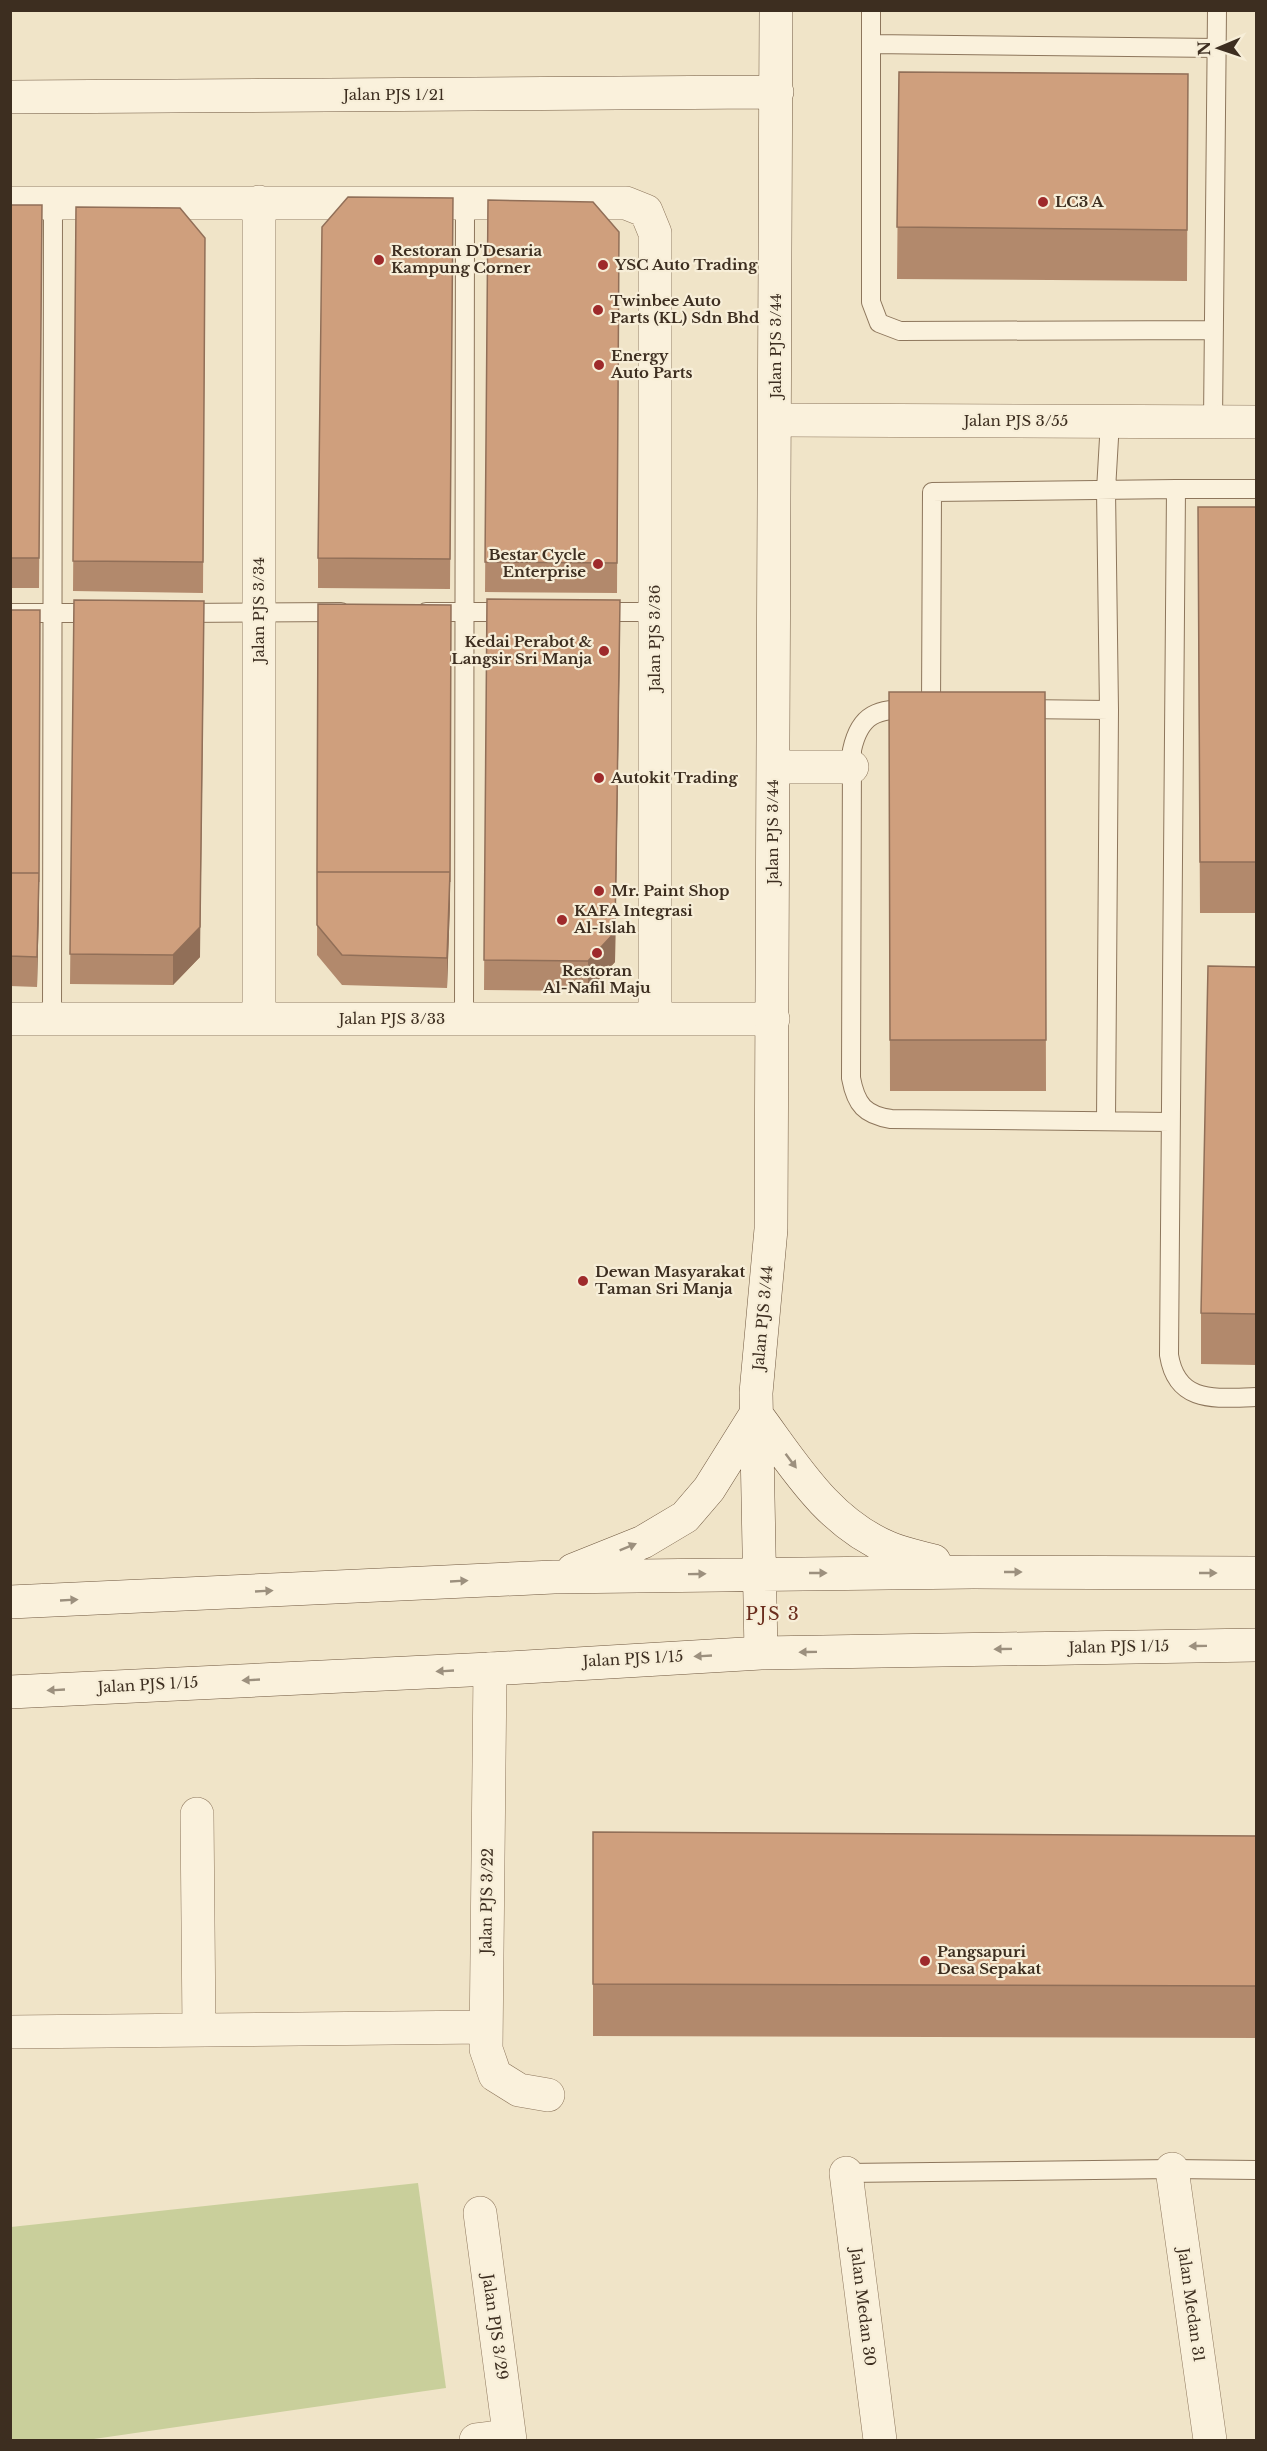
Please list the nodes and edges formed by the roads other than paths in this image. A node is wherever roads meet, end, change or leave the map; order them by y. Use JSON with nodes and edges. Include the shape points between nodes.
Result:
{"nodes":[{"id":1,"x":776,"y":10,"type":"edge"},
{"id":2,"x":871,"y":10,"type":"edge"},
{"id":3,"x":1217,"y":10,"type":"edge"},
{"id":4,"x":871,"y":44,"type":"junction"},
{"id":5,"x":1217,"y":48,"type":"junction"},
{"id":6,"x":777,"y":92,"type":"junction"},
{"id":7,"x":10,"y":97,"type":"edge"},
{"id":8,"x":259,"y":202,"type":"junction"},
{"id":9,"x":465,"y":202,"type":"junction"},
{"id":10,"x":10,"y":203,"type":"edge"},
{"id":11,"x":53,"y":204,"type":"junction"},
{"id":12,"x":1214,"y":330,"type":"junction"},
{"id":13,"x":775,"y":420,"type":"junction"},
{"id":14,"x":1110,"y":421,"type":"junction"},
{"id":15,"x":1214,"y":422,"type":"junction"},
{"id":16,"x":1257,"y":422,"type":"edge"},
{"id":17,"x":1176,"y":489,"type":"junction"},
{"id":18,"x":1257,"y":489,"type":"edge"},
{"id":19,"x":1107,"y":490,"type":"junction"},
{"id":20,"x":259,"y":612,"type":"junction"},
{"id":21,"x":362,"y":612,"type":"edge"},
{"id":22,"x":407,"y":612,"type":"edge"},
{"id":23,"x":464,"y":612,"type":"junction"},
{"id":24,"x":524,"y":612,"type":"edge"},
{"id":25,"x":584,"y":612,"type":"edge"},
{"id":26,"x":655,"y":612,"type":"junction"},
{"id":27,"x":10,"y":613,"type":"edge"},
{"id":28,"x":110,"y":613,"type":"edge"},
{"id":29,"x":167,"y":613,"type":"edge"},
{"id":30,"x":53,"y":614,"type":"junction"},
{"id":31,"x":931,"y":709,"type":"junction"},
{"id":32,"x":954,"y":709,"type":"edge"},
{"id":33,"x":1002,"y":709,"type":"edge"},
{"id":34,"x":1109,"y":710,"type":"junction"},
{"id":35,"x":774,"y":767,"type":"junction"},
{"id":36,"x":852,"y":767,"type":"junction"},
{"id":37,"x":259,"y":1018,"type":"junction"},
{"id":38,"x":10,"y":1019,"type":"edge"},
{"id":39,"x":464,"y":1019,"type":"junction"},
{"id":40,"x":655,"y":1019,"type":"junction"},
{"id":41,"x":773,"y":1019,"type":"junction"},
{"id":42,"x":52,"y":1020,"type":"junction"},
{"id":43,"x":1106,"y":1121,"type":"junction"},
{"id":44,"x":1170,"y":1122,"type":"junction"},
{"id":45,"x":1257,"y":1397,"type":"edge"},
{"id":46,"x":756,"y":1414,"type":"junction"},
{"id":47,"x":973,"y":1572,"type":"junction"},
{"id":48,"x":760,"y":1573,"type":"junction"},
{"id":49,"x":1257,"y":1573,"type":"edge"},
{"id":50,"x":554,"y":1577,"type":"junction"},
{"id":51,"x":10,"y":1602,"type":"edge"},
{"id":52,"x":1257,"y":1645,"type":"edge"},
{"id":53,"x":761,"y":1653,"type":"junction"},
{"id":54,"x":490,"y":1669,"type":"junction"},
{"id":55,"x":10,"y":1692,"type":"edge"},
{"id":56,"x":197,"y":1814,"type":"dead end"},
{"id":57,"x":485,"y":2027,"type":"junction"},
{"id":58,"x":199,"y":2030,"type":"junction"},
{"id":59,"x":10,"y":2032,"type":"edge"},
{"id":60,"x":548,"y":2095,"type":"dead end"},
{"id":61,"x":1172,"y":2169,"type":"junction"},
{"id":62,"x":1257,"y":2170,"type":"edge"},
{"id":63,"x":846,"y":2173,"type":"joint"},
{"id":64,"x":480,"y":2213,"type":"dead end"},
{"id":65,"x":509,"y":2438,"type":"edge"},
{"id":66,"x":476,"y":2440,"type":"edge"},
{"id":67,"x":880,"y":2440,"type":"edge"},
{"id":68,"x":1210,"y":2440,"type":"edge"}],
"edges":[{"from":1,"to":6,"type":"street","name":"Jalan PJS 3/44"},
{"from":2,"to":4,"type":"lane"},
{"from":3,"to":5,"type":"lane"},
{"from":4,"to":5,"type":"lane"},
{"from":4,"to":12,"type":"lane","via":[[871,302],[879,323],[900,331]]},
{"from":5,"to":12,"type":"lane"},
{"from":6,"to":7,"type":"street","name":"Jalan PJS 1/21"},
{"from":6,"to":13,"type":"street","name":"Jalan PJS 3/44"},
{"from":8,"to":9,"type":"street","name":"Jalan PJS 3/36"},
{"from":8,"to":11,"type":"street","name":"Jalan PJS 3/36"},
{"from":8,"to":20,"type":"street","name":"Jalan PJS 3/34"},
{"from":9,"to":23,"type":"lane"},
{"from":9,"to":26,"type":"street","name":"Jalan PJS 3/36","via":[[626,203],[646,211],[655,232]]},
{"from":10,"to":11,"type":"street","name":"Jalan PJS 3/36"},
{"from":11,"to":30,"type":"lane"},
{"from":12,"to":15,"type":"lane"},
{"from":13,"to":14,"type":"street","name":"Jalan PJS 3/55"},
{"from":13,"to":35,"type":"street","name":"Jalan PJS 3/44"},
{"from":14,"to":15,"type":"street","name":"Jalan PJS 3/55"},
{"from":14,"to":19,"type":"lane"},
{"from":15,"to":16,"type":"street","name":"Jalan PJS 3/55"},
{"from":17,"to":18,"type":"lane"},
{"from":17,"to":19,"type":"lane"},
{"from":17,"to":44,"type":"lane"},
{"from":19,"to":31,"type":"lane","via":[[932,492]]},
{"from":19,"to":34,"type":"lane"},
{"from":20,"to":21,"type":"lane"},
{"from":20,"to":29,"type":"lane"},
{"from":20,"to":37,"type":"street","name":"Jalan PJS 3/34"},
{"from":22,"to":23,"type":"lane"},
{"from":23,"to":24,"type":"lane"},
{"from":23,"to":39,"type":"lane"},
{"from":25,"to":26,"type":"lane"},
{"from":26,"to":40,"type":"street","name":"Jalan PJS 3/36"},
{"from":27,"to":30,"type":"lane"},
{"from":28,"to":30,"type":"lane"},
{"from":30,"to":42,"type":"lane"},
{"from":31,"to":32,"type":"lane"},
{"from":31,"to":36,"type":"lane","via":[[878,711],[865,720],[856,734]]},
{"from":33,"to":34,"type":"lane"},
{"from":34,"to":43,"type":"lane"},
{"from":35,"to":36,"type":"street"},
{"from":35,"to":41,"type":"street","name":"Jalan PJS 3/44"},
{"from":36,"to":43,"type":"lane","via":[[851,1078],[862,1107],[876,1117],[891,1119]]},
{"from":37,"to":39,"type":"street","name":"Jalan PJS 3/33"},
{"from":37,"to":42,"type":"street","name":"Jalan PJS 3/33"},
{"from":38,"to":42,"type":"street","name":"Jalan PJS 3/33"},
{"from":39,"to":40,"type":"street","name":"Jalan PJS 3/33"},
{"from":40,"to":41,"type":"street","name":"Jalan PJS 3/33"},
{"from":41,"to":46,"type":"street","name":"Jalan PJS 3/44","via":[[771,1229]]},
{"from":43,"to":44,"type":"lane"},
{"from":44,"to":45,"type":"lane","via":[[1172,1372],[1194,1394]]},
{"from":46,"to":47,"type":"street","one_way":true,"via":[[813,1491],[841,1521],[889,1548]]},
{"from":46,"to":48,"type":"street","name":"Jalan PJS 3/44"},
{"from":50,"to":46,"type":"street","one_way":true,"via":[[643,1542],[685,1517],[708,1489]]},
{"from":48,"to":47,"type":"street","one_way":true},
{"from":47,"to":49,"type":"street","one_way":true},
{"from":50,"to":48,"type":"street","one_way":true},
{"from":48,"to":53,"type":"street","name":"Jalan PJS 3/44"},
{"from":51,"to":50,"type":"street","one_way":true},
{"from":52,"to":53,"type":"street","name":"Jalan PJS 1/15","one_way":true},
{"from":53,"to":54,"type":"street","name":"Jalan PJS 1/15","one_way":true},
{"from":54,"to":55,"type":"street","name":"Jalan PJS 1/15","one_way":true},
{"from":54,"to":57,"type":"street","name":"Jalan PJS 3/22"},
{"from":56,"to":58,"type":"street"},
{"from":57,"to":58,"type":"street"},
{"from":57,"to":60,"type":"street","name":"Jalan PJS 3/22","via":[[486,2049],[495,2075],[519,2090]]},
{"from":58,"to":59,"type":"street"},
{"from":61,"to":62,"type":"lane"},
{"from":61,"to":63,"type":"lane"},
{"from":61,"to":68,"type":"street","name":"Jalan Medan 31"},
{"from":63,"to":67,"type":"street","name":"Jalan Medan 30"},
{"from":64,"to":65,"type":"street","name":"Jalan PJS 3/29"},
{"from":65,"to":66,"type":"street"}]}
